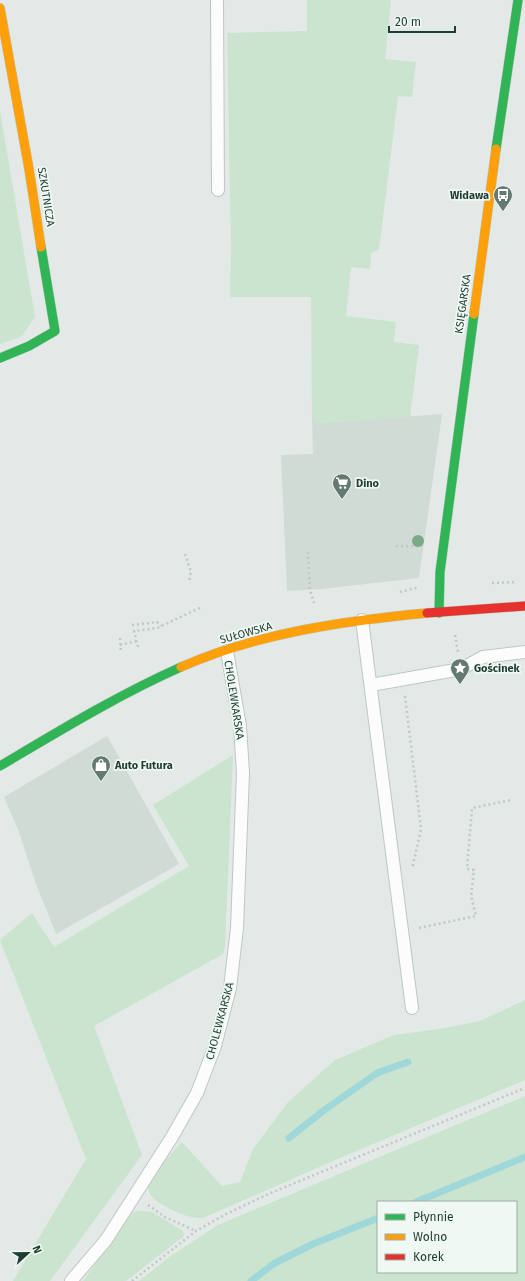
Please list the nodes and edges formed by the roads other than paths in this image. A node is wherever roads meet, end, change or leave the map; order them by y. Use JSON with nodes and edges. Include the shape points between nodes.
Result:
{"nodes":[{"id":1,"x":217,"y":0,"type":"edge"},
{"id":2,"x":518,"y":0,"type":"edge"},
{"id":3,"x":0,"y":8,"type":"edge"},
{"id":4,"x":218,"y":190,"type":"dead end"},
{"id":5,"x":0,"y":358,"type":"edge"},
{"id":6,"x":525,"y":606,"type":"edge"},
{"id":7,"x":440,"y":613,"type":"junction"},
{"id":8,"x":362,"y":620,"type":"junction"},
{"id":9,"x":227,"y":651,"type":"junction"},
{"id":10,"x":525,"y":652,"type":"edge"},
{"id":11,"x":371,"y":685,"type":"junction"},
{"id":12,"x":0,"y":766,"type":"edge"},
{"id":13,"x":412,"y":1008,"type":"dead end"},
{"id":14,"x":71,"y":1281,"type":"edge"}],
"edges":[{"from":1,"to":4,"type":"lane"},
{"from":2,"to":7,"type":"street","name":"KSIĘGARSKA","via":[[495,153],[440,572]]},
{"from":3,"to":5,"type":"street","name":"SZKUTNICZA","via":[[29,169],[54,331],[29,346]]},
{"from":6,"to":7,"type":"street","name":"SUŁOWSKA"},
{"from":7,"to":8,"type":"street","name":"SUŁOWSKA"},
{"from":8,"to":9,"type":"street","name":"SUŁOWSKA","via":[[279,635]]},
{"from":8,"to":11,"type":"lane"},
{"from":9,"to":12,"type":"street","name":"SUŁOWSKA","via":[[162,675],[128,692]]},
{"from":9,"to":14,"type":"lane","name":"CHOLEWKARSKA","via":[[240,726],[243,773],[237,928],[230,988],[215,1046],[197,1093],[106,1240]]},
{"from":10,"to":11,"type":"lane","via":[[483,657],[461,669]]},
{"from":11,"to":13,"type":"lane"}]}
